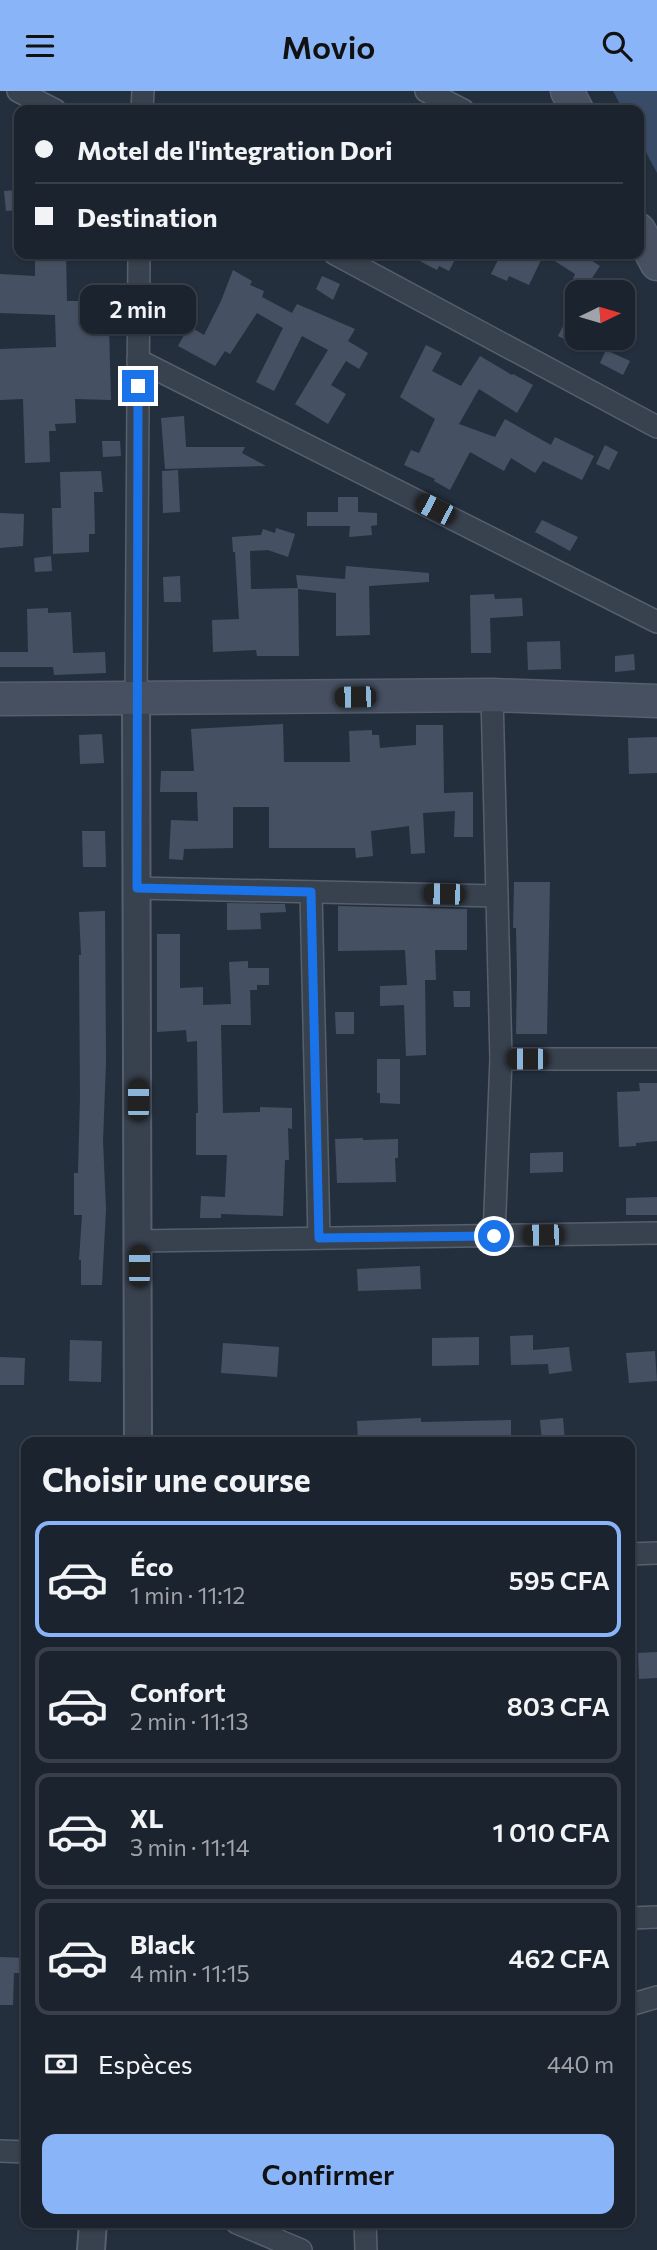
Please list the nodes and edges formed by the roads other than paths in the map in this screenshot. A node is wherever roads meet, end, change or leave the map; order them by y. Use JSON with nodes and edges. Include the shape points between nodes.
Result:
{"nodes":[{"id":1,"x":18,"y":91,"type":"edge"},
{"id":2,"x":426,"y":91,"type":"edge"},
{"id":3,"x":45,"y":105,"type":"edge"},
{"id":4,"x":453,"y":105,"type":"edge"},
{"id":5,"x":644,"y":239,"type":"edge"},
{"id":6,"x":139,"y":259,"type":"edge"},
{"id":7,"x":344,"y":259,"type":"edge"},
{"id":8,"x":657,"y":264,"type":"edge"},
{"id":9,"x":138,"y":360,"type":"junction"},
{"id":10,"x":657,"y":426,"type":"edge"},
{"id":11,"x":657,"y":622,"type":"edge"},
{"id":12,"x":492,"y":695,"type":"junction"},
{"id":13,"x":0,"y":699,"type":"edge"},
{"id":14,"x":136,"y":699,"type":"junction"},
{"id":15,"x":657,"y":701,"type":"edge"},
{"id":16,"x":137,"y":888,"type":"junction"},
{"id":17,"x":311,"y":892,"type":"junction"},
{"id":18,"x":497,"y":895,"type":"junction"},
{"id":19,"x":501,"y":1059,"type":"junction"},
{"id":20,"x":657,"y":1059,"type":"edge"},
{"id":21,"x":657,"y":1233,"type":"edge"},
{"id":22,"x":494,"y":1236,"type":"junction"},
{"id":23,"x":319,"y":1238,"type":"junction"},
{"id":24,"x":139,"y":1241,"type":"junction"},
{"id":25,"x":138,"y":1437,"type":"edge"},
{"id":26,"x":657,"y":1553,"type":"edge"},
{"id":27,"x":635,"y":1554,"type":"edge"},
{"id":28,"x":657,"y":1917,"type":"edge"},
{"id":29,"x":635,"y":1919,"type":"edge"},
{"id":30,"x":657,"y":1997,"type":"edge"},
{"id":31,"x":635,"y":2004,"type":"edge"},
{"id":32,"x":0,"y":2151,"type":"edge"},
{"id":33,"x":21,"y":2152,"type":"edge"},
{"id":34,"x":93,"y":2228,"type":"edge"},
{"id":35,"x":249,"y":2228,"type":"edge"},
{"id":36,"x":365,"y":2228,"type":"edge"},
{"id":37,"x":92,"y":2250,"type":"edge"},
{"id":38,"x":301,"y":2250,"type":"edge"},
{"id":39,"x":366,"y":2250,"type":"edge"}],
"edges":[{"from":1,"to":3,"type":"street"},
{"from":2,"to":4,"type":"street"},
{"from":5,"to":8,"type":"main road"},
{"from":6,"to":9,"type":"street"},
{"from":7,"to":10,"type":"street"},
{"from":9,"to":11,"type":"street"},
{"from":9,"to":14,"type":"street"},
{"from":12,"to":14,"type":"main road"},
{"from":12,"to":15,"type":"main road"},
{"from":12,"to":18,"type":"street"},
{"from":13,"to":14,"type":"main road"},
{"from":14,"to":16,"type":"street"},
{"from":16,"to":17,"type":"street"},
{"from":16,"to":24,"type":"street"},
{"from":17,"to":18,"type":"street"},
{"from":17,"to":23,"type":"street"},
{"from":18,"to":19,"type":"street"},
{"from":19,"to":20,"type":"street"},
{"from":19,"to":22,"type":"street"},
{"from":21,"to":22,"type":"street"},
{"from":22,"to":23,"type":"street"},
{"from":23,"to":24,"type":"street"},
{"from":24,"to":25,"type":"street"},
{"from":26,"to":27,"type":"street"},
{"from":28,"to":29,"type":"street"},
{"from":30,"to":31,"type":"street"},
{"from":32,"to":33,"type":"street"},
{"from":34,"to":37,"type":"street"},
{"from":35,"to":38,"type":"street"},
{"from":36,"to":39,"type":"street"}]}
